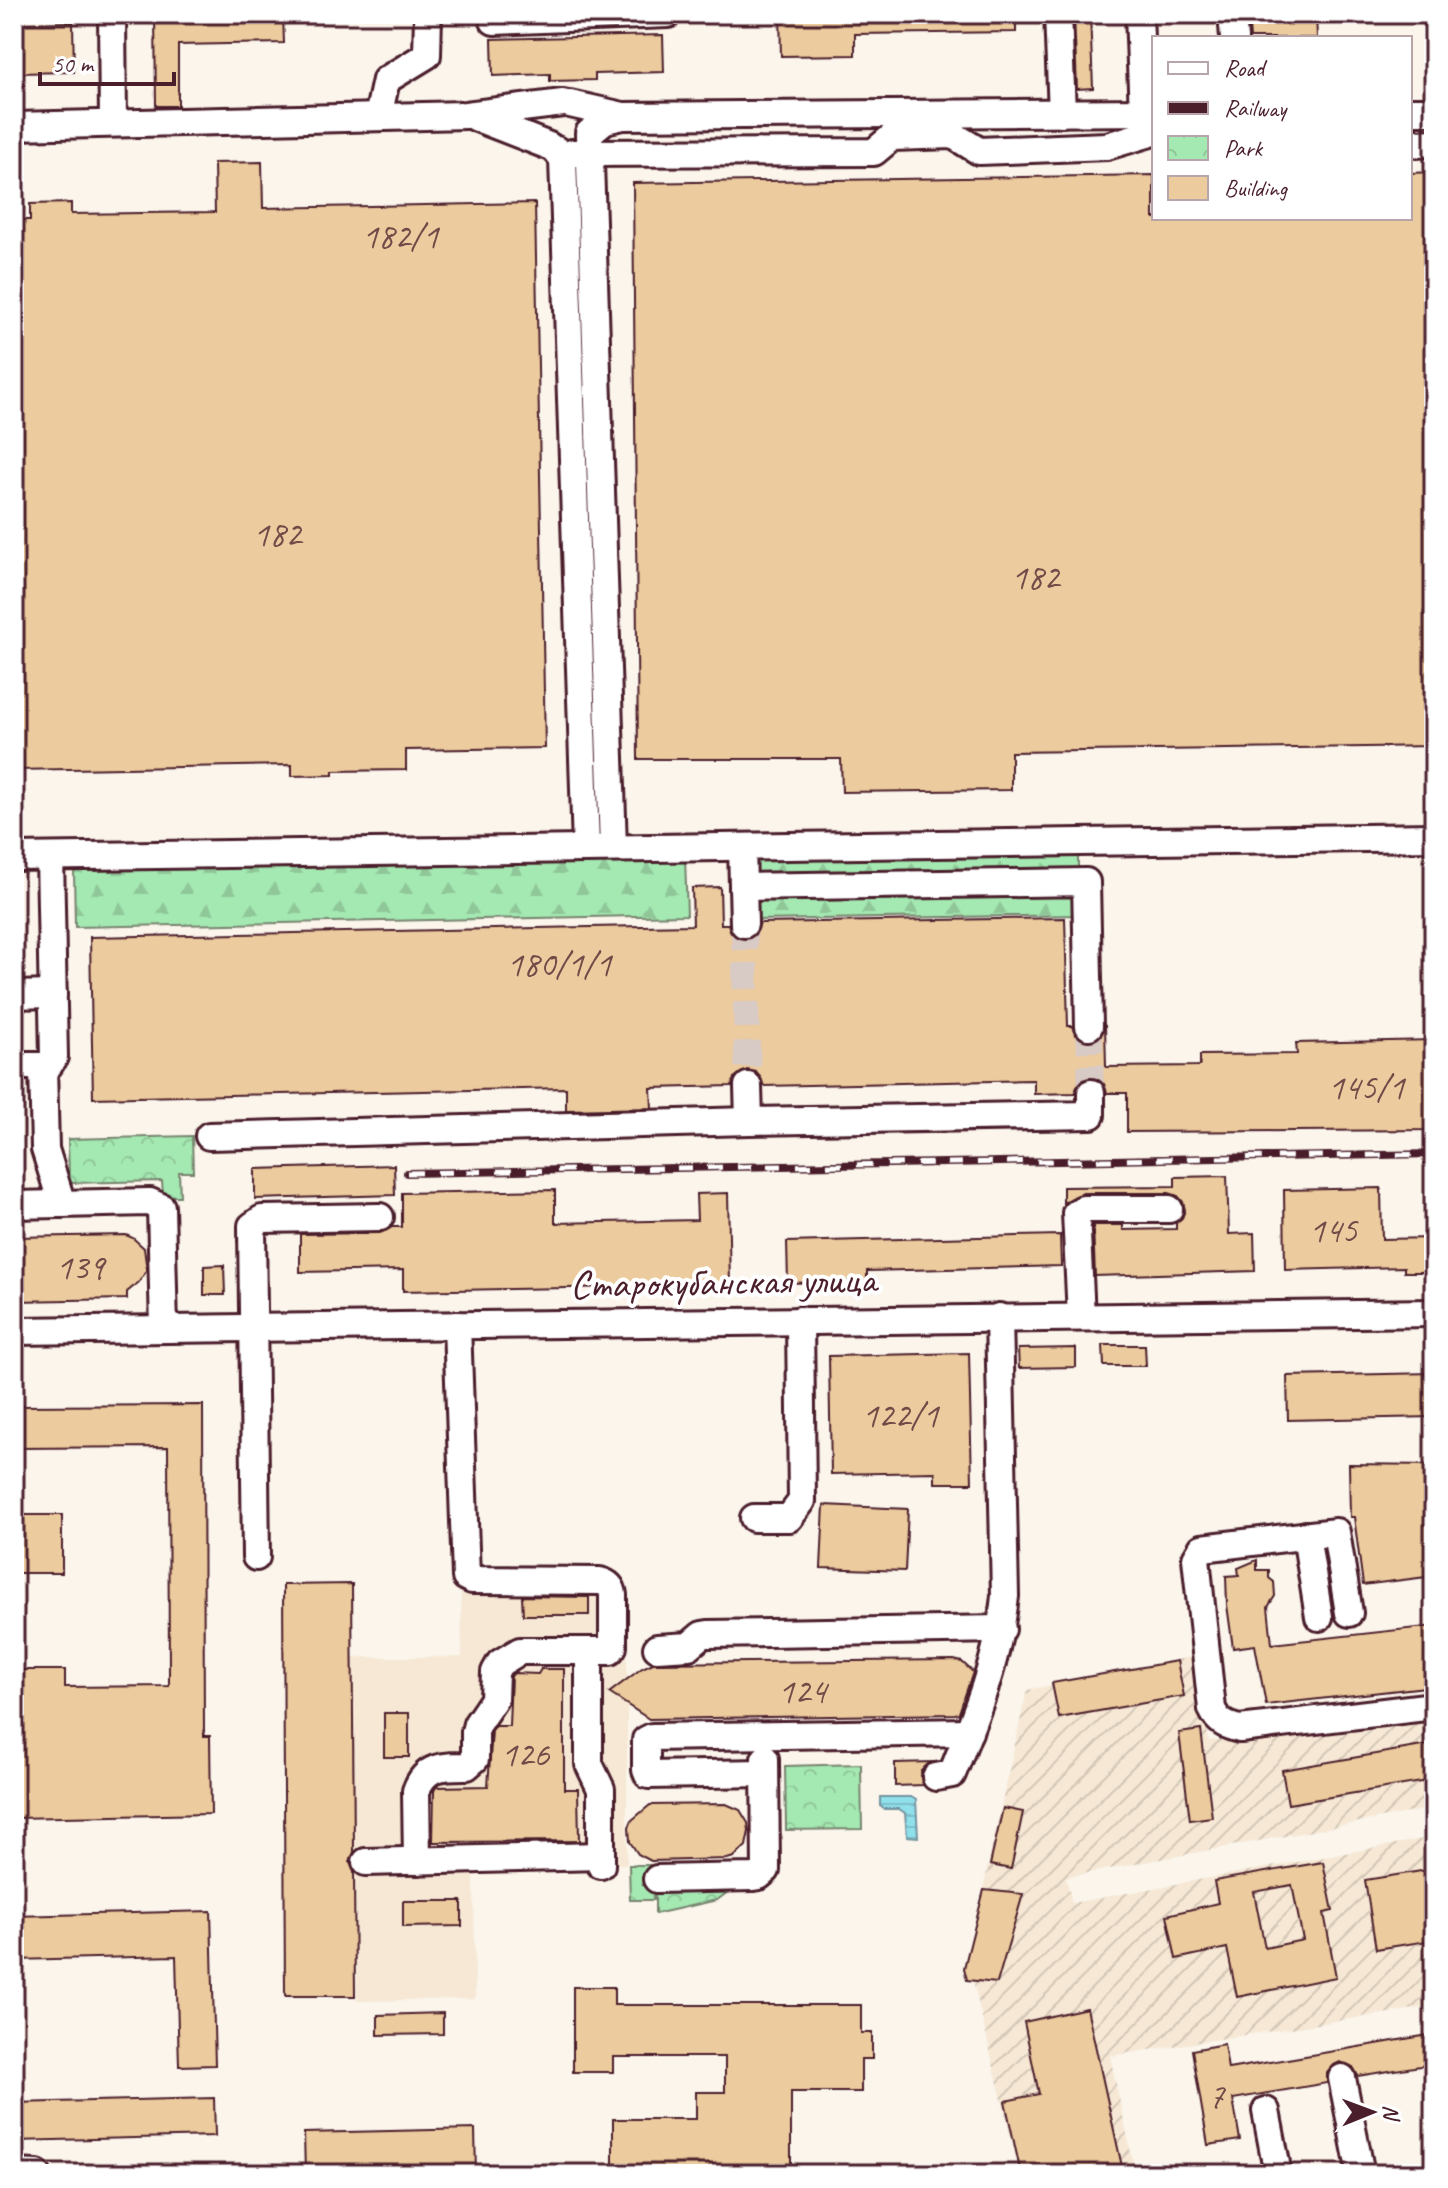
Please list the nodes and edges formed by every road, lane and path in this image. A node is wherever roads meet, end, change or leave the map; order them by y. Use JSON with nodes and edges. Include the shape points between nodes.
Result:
{"nodes":[{"id":1,"x":112,"y":14,"type":"edge"},
{"id":2,"x":428,"y":14,"type":"edge"},
{"id":3,"x":493,"y":14,"type":"edge"},
{"id":4,"x":668,"y":14,"type":"edge"},
{"id":5,"x":1058,"y":14,"type":"edge"},
{"id":6,"x":1139,"y":14,"type":"edge"},
{"id":7,"x":1232,"y":14,"type":"edge"},
{"id":8,"x":1234,"y":36,"type":"edge"},
{"id":9,"x":566,"y":104,"type":"junction"},
{"id":10,"x":1412,"y":111,"type":"edge"},
{"id":11,"x":1434,"y":111,"type":"edge"},
{"id":12,"x":1062,"y":113,"type":"junction"},
{"id":13,"x":466,"y":115,"type":"junction"},
{"id":14,"x":623,"y":116,"type":"junction"},
{"id":15,"x":378,"y":117,"type":"junction"},
{"id":16,"x":1150,"y":119,"type":"edge"},
{"id":17,"x":113,"y":122,"type":"junction"},
{"id":18,"x":14,"y":126,"type":"edge"},
{"id":19,"x":1412,"y":142,"type":"edge"},
{"id":20,"x":1434,"y":143,"type":"edge"},
{"id":21,"x":570,"y":147,"type":"junction"},
{"id":22,"x":1434,"y":837,"type":"edge"},
{"id":23,"x":613,"y":847,"type":"junction"},
{"id":24,"x":742,"y":847,"type":"junction"},
{"id":25,"x":586,"y":848,"type":"junction"},
{"id":26,"x":14,"y":857,"type":"edge"},
{"id":27,"x":50,"y":857,"type":"junction"},
{"id":28,"x":743,"y":887,"type":"junction"},
{"id":29,"x":744,"y":924,"type":"tunnel mouth"},
{"id":30,"x":53,"y":994,"type":"junction"},
{"id":31,"x":14,"y":995,"type":"edge"},
{"id":32,"x":1089,"y":1026,"type":"tunnel mouth"},
{"id":33,"x":14,"y":1066,"type":"edge"},
{"id":34,"x":43,"y":1066,"type":"junction"},
{"id":35,"x":748,"y":1086,"type":"tunnel mouth"},
{"id":36,"x":1091,"y":1093,"type":"tunnel mouth"},
{"id":37,"x":749,"y":1121,"type":"junction"},
{"id":38,"x":209,"y":1136,"type":"dead end"},
{"id":39,"x":62,"y":1204,"type":"junction"},
{"id":40,"x":14,"y":1205,"type":"edge"},
{"id":41,"x":1169,"y":1209,"type":"dead end"},
{"id":42,"x":380,"y":1217,"type":"dead end"},
{"id":43,"x":1434,"y":1313,"type":"edge"},
{"id":44,"x":999,"y":1317,"type":"junction"},
{"id":45,"x":1081,"y":1317,"type":"junction"},
{"id":46,"x":800,"y":1320,"type":"junction"},
{"id":47,"x":457,"y":1325,"type":"junction"},
{"id":48,"x":253,"y":1328,"type":"junction"},
{"id":49,"x":164,"y":1329,"type":"junction"},
{"id":50,"x":14,"y":1331,"type":"edge"},
{"id":51,"x":754,"y":1518,"type":"dead end"},
{"id":52,"x":1306,"y":1535,"type":"junction"},
{"id":53,"x":256,"y":1557,"type":"dead end"},
{"id":54,"x":1349,"y":1613,"type":"dead end"},
{"id":55,"x":1319,"y":1617,"type":"dead end"},
{"id":56,"x":1002,"y":1629,"type":"junction"},
{"id":57,"x":657,"y":1648,"type":"dead end"},
{"id":58,"x":589,"y":1651,"type":"junction"},
{"id":59,"x":1434,"y":1706,"type":"edge"},
{"id":60,"x":969,"y":1732,"type":"junction"},
{"id":61,"x":765,"y":1735,"type":"junction"},
{"id":62,"x":942,"y":1772,"type":"dead end"},
{"id":63,"x":765,"y":1773,"type":"junction"},
{"id":64,"x":417,"y":1861,"type":"junction"},
{"id":65,"x":366,"y":1862,"type":"dead end"},
{"id":66,"x":657,"y":1879,"type":"dead end"},
{"id":67,"x":1342,"y":2078,"type":"dead end"},
{"id":68,"x":1266,"y":2111,"type":"dead end"},
{"id":69,"x":14,"y":2173,"type":"edge"},
{"id":70,"x":37,"y":2174,"type":"edge"},
{"id":71,"x":1278,"y":2174,"type":"edge"},
{"id":72,"x":1361,"y":2174,"type":"edge"}],
"edges":[{"from":1,"to":17,"type":"street"},
{"from":2,"to":15,"type":"street","via":[[427,55],[386,80]]},
{"from":3,"to":4,"type":"street","via":[[494,21]]},
{"from":5,"to":12,"type":"street"},
{"from":6,"to":16,"type":"street"},
{"from":7,"to":8,"type":"street"},
{"from":9,"to":13,"type":"street"},
{"from":9,"to":14,"type":"street"},
{"from":9,"to":21,"type":"street","via":[[587,118]]},
{"from":9,"to":21,"type":"street","via":[[549,110],[541,132]]},
{"from":10,"to":11,"type":"street"},
{"from":12,"to":14,"type":"street"},
{"from":12,"to":16,"type":"street"},
{"from":13,"to":15,"type":"street"},
{"from":13,"to":21,"type":"street"},
{"from":14,"to":21,"type":"street","via":[[605,120]]},
{"from":15,"to":17,"type":"street"},
{"from":16,"to":21,"type":"street","via":[[1107,146],[979,151],[953,135],[892,137],[874,152]]},
{"from":17,"to":18,"type":"street"},
{"from":19,"to":20,"type":"street"},
{"from":21,"to":23,"type":"street"},
{"from":21,"to":25,"type":"street","via":[[563,159]]},
{"from":22,"to":24,"type":"street"},
{"from":23,"to":24,"type":"street"},
{"from":23,"to":25,"type":"street"},
{"from":24,"to":28,"type":"street"},
{"from":25,"to":27,"type":"street"},
{"from":26,"to":27,"type":"street"},
{"from":27,"to":30,"type":"street"},
{"from":28,"to":29,"type":"street"},
{"from":28,"to":32,"type":"street","via":[[1086,882]]},
{"from":30,"to":31,"type":"street"},
{"from":30,"to":34,"type":"street","via":[[54,1057]]},
{"from":33,"to":34,"type":"street"},
{"from":34,"to":39,"type":"street","via":[[45,1149]]},
{"from":35,"to":37,"type":"street"},
{"from":36,"to":37,"type":"street","via":[[1091,1115]]},
{"from":37,"to":38,"type":"street"},
{"from":39,"to":40,"type":"street"},
{"from":39,"to":49,"type":"street","via":[[150,1202],[161,1207]]},
{"from":41,"to":45,"type":"street","via":[[1076,1213]]},
{"from":42,"to":48,"type":"street","via":[[262,1219],[252,1226]]},
{"from":43,"to":45,"type":"street","name":"Старокубанская улица"},
{"from":44,"to":45,"type":"street","name":"Старокубанская улица"},
{"from":44,"to":46,"type":"street","name":"Старокубанская улица"},
{"from":44,"to":56,"type":"street"},
{"from":46,"to":47,"type":"street","name":"Старокубанская улица"},
{"from":46,"to":51,"type":"street","via":[[802,1501],[789,1518]]},
{"from":47,"to":48,"type":"street","name":"Старокубанская улица"},
{"from":47,"to":58,"type":"street","via":[[466,1577],[607,1583],[613,1595],[613,1647]]},
{"from":48,"to":49,"type":"street","name":"Старокубанская улица"},
{"from":48,"to":53,"type":"street"},
{"from":49,"to":50,"type":"street","name":"Старокубанская улица"},
{"from":52,"to":54,"type":"street","via":[[1338,1535]]},
{"from":52,"to":55,"type":"street"},
{"from":52,"to":59,"type":"street","via":[[1206,1546],[1197,1553],[1216,1719],[1240,1729]]},
{"from":56,"to":57,"type":"street","via":[[708,1634],[689,1646]]},
{"from":56,"to":60,"type":"street"},
{"from":58,"to":64,"type":"street","via":[[520,1651],[500,1663],[494,1699],[477,1724],[475,1759],[467,1766],[431,1769],[419,1781]]},
{"from":58,"to":64,"type":"street","via":[[589,1764],[601,1789],[601,1860]]},
{"from":60,"to":61,"type":"street"},
{"from":60,"to":62,"type":"street"},
{"from":61,"to":63,"type":"street"},
{"from":61,"to":63,"type":"street","via":[[652,1737],[645,1744],[648,1775]]},
{"from":63,"to":66,"type":"street","via":[[766,1870],[759,1876]]},
{"from":64,"to":65,"type":"street"},
{"from":67,"to":72,"type":"street"},
{"from":68,"to":71,"type":"street"},
{"from":69,"to":70,"type":"street"}]}
